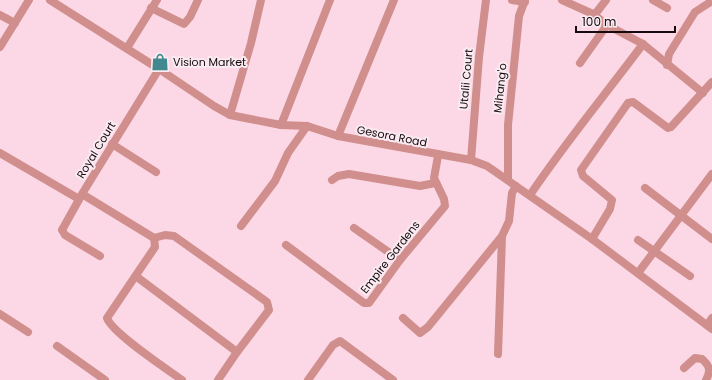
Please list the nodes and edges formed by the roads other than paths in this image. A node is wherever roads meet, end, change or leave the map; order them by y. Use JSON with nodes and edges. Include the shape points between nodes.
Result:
{"nodes":[{"id":1,"x":29,"y":0,"type":"edge"},
{"id":2,"x":50,"y":0,"type":"edge"},
{"id":3,"x":157,"y":0,"type":"edge"},
{"id":4,"x":198,"y":0,"type":"edge"},
{"id":5,"x":261,"y":0,"type":"edge"},
{"id":6,"x":330,"y":0,"type":"edge"},
{"id":7,"x":394,"y":0,"type":"edge"},
{"id":8,"x":486,"y":0,"type":"edge"},
{"id":9,"x":512,"y":0,"type":"edge"},
{"id":10,"x":562,"y":0,"type":"edge"},
{"id":11,"x":606,"y":0,"type":"edge"},
{"id":12,"x":654,"y":0,"type":"edge"},
{"id":13,"x":525,"y":1,"type":"edge"},
{"id":14,"x":709,"y":2,"type":"edge"},
{"id":15,"x":151,"y":8,"type":"junction"},
{"id":16,"x":667,"y":8,"type":"dead end"},
{"id":17,"x":593,"y":14,"type":"junction"},
{"id":18,"x":0,"y":15,"type":"edge"},
{"id":19,"x":15,"y":24,"type":"junction"},
{"id":20,"x":607,"y":25,"type":"junction"},
{"id":21,"x":643,"y":44,"type":"junction"},
{"id":22,"x":0,"y":47,"type":"edge"},
{"id":23,"x":127,"y":48,"type":"junction"},
{"id":24,"x":580,"y":63,"type":"dead end"},
{"id":25,"x":667,"y":65,"type":"junction"},
{"id":26,"x":159,"y":69,"type":"junction"},
{"id":27,"x":712,"y":82,"type":"edge"},
{"id":28,"x":703,"y":94,"type":"junction"},
{"id":29,"x":230,"y":115,"type":"junction"},
{"id":30,"x":281,"y":125,"type":"junction"},
{"id":31,"x":307,"y":126,"type":"junction"},
{"id":32,"x":338,"y":136,"type":"junction"},
{"id":33,"x":112,"y":144,"type":"junction"},
{"id":34,"x":0,"y":153,"type":"edge"},
{"id":35,"x":438,"y":156,"type":"junction"},
{"id":36,"x":471,"y":160,"type":"junction"},
{"id":37,"x":156,"y":172,"type":"dead end"},
{"id":38,"x":712,"y":174,"type":"edge"},
{"id":39,"x":332,"y":180,"type":"dead end"},
{"id":40,"x":508,"y":180,"type":"junction"},
{"id":41,"x":436,"y":183,"type":"junction"},
{"id":42,"x":516,"y":186,"type":"junction"},
{"id":43,"x":645,"y":188,"type":"dead end"},
{"id":44,"x":530,"y":195,"type":"junction"},
{"id":45,"x":81,"y":196,"type":"junction"},
{"id":46,"x":681,"y":214,"type":"junction"},
{"id":47,"x":241,"y":226,"type":"dead end"},
{"id":48,"x":354,"y":228,"type":"dead end"},
{"id":49,"x":502,"y":236,"type":"junction"},
{"id":50,"x":154,"y":238,"type":"junction"},
{"id":51,"x":592,"y":239,"type":"junction"},
{"id":52,"x":712,"y":239,"type":"edge"},
{"id":53,"x":638,"y":240,"type":"dead end"},
{"id":54,"x":286,"y":245,"type":"dead end"},
{"id":55,"x":654,"y":252,"type":"junction"},
{"id":56,"x":100,"y":256,"type":"dead end"},
{"id":57,"x":400,"y":260,"type":"junction"},
{"id":58,"x":638,"y":273,"type":"junction"},
{"id":59,"x":690,"y":276,"type":"dead end"},
{"id":60,"x":136,"y":277,"type":"junction"},
{"id":61,"x":0,"y":314,"type":"edge"},
{"id":62,"x":403,"y":318,"type":"dead end"},
{"id":63,"x":710,"y":324,"type":"edge"},
{"id":64,"x":28,"y":332,"type":"dead end"},
{"id":65,"x":57,"y":346,"type":"dead end"},
{"id":66,"x":238,"y":352,"type":"junction"},
{"id":67,"x":498,"y":354,"type":"dead end"},
{"id":68,"x":684,"y":368,"type":"dead end"},
{"id":69,"x":311,"y":379,"type":"edge"},
{"id":70,"x":105,"y":380,"type":"edge"},
{"id":71,"x":182,"y":380,"type":"edge"},
{"id":72,"x":218,"y":380,"type":"edge"},
{"id":73,"x":393,"y":380,"type":"edge"},
{"id":74,"x":706,"y":380,"type":"edge"}],
"edges":[{"from":1,"to":19,"type":"street"},
{"from":2,"to":23,"type":"street","name":"Gesora Road"},
{"from":3,"to":15,"type":"street"},
{"from":4,"to":15,"type":"street","via":[[184,24]]},
{"from":5,"to":29,"type":"street"},
{"from":6,"to":30,"type":"street"},
{"from":7,"to":32,"type":"street"},
{"from":8,"to":36,"type":"street","name":"Utalii Court"},
{"from":9,"to":13,"type":"street"},
{"from":10,"to":17,"type":"street"},
{"from":11,"to":17,"type":"street"},
{"from":12,"to":16,"type":"street"},
{"from":13,"to":40,"type":"street","name":"Mihang'o","via":[[519,16],[508,125]]},
{"from":14,"to":25,"type":"street","via":[[695,12],[669,54]]},
{"from":15,"to":23,"type":"street"},
{"from":17,"to":20,"type":"street"},
{"from":18,"to":19,"type":"street"},
{"from":19,"to":22,"type":"street"},
{"from":20,"to":21,"type":"street"},
{"from":20,"to":24,"type":"street"},
{"from":21,"to":25,"type":"street"},
{"from":21,"to":44,"type":"street","via":[[560,150]]},
{"from":23,"to":26,"type":"street","name":"Gesora Road"},
{"from":25,"to":28,"type":"street"},
{"from":26,"to":29,"type":"street","name":"Gesora Road"},
{"from":26,"to":33,"type":"street","name":"Royal Court"},
{"from":27,"to":28,"type":"street"},
{"from":28,"to":51,"type":"street","via":[[668,128],[633,102],[628,103],[581,170],[583,176],[612,200],[610,209]]},
{"from":29,"to":30,"type":"street","name":"Gesora Road"},
{"from":30,"to":31,"type":"street","name":"Gesora Road"},
{"from":31,"to":32,"type":"street","name":"Gesora Road"},
{"from":31,"to":47,"type":"street","via":[[288,153],[275,181]]},
{"from":32,"to":35,"type":"street","name":"Gesora Road"},
{"from":33,"to":37,"type":"street"},
{"from":33,"to":45,"type":"street","name":"Royal Court"},
{"from":34,"to":45,"type":"street"},
{"from":35,"to":36,"type":"street","name":"Gesora Road"},
{"from":35,"to":41,"type":"street","name":"Empire Gardens","via":[[434,178]]},
{"from":36,"to":40,"type":"street","name":"Gesora Road","via":[[487,166]]},
{"from":38,"to":46,"type":"street"},
{"from":39,"to":41,"type":"street","via":[[349,174],[420,186]]},
{"from":40,"to":42,"type":"street","name":"Gesora Road"},
{"from":41,"to":57,"type":"street","name":"Empire Gardens","via":[[445,206]]},
{"from":42,"to":44,"type":"street","name":"Gesora Road"},
{"from":42,"to":49,"type":"street","via":[[512,193],[509,221]]},
{"from":43,"to":46,"type":"street"},
{"from":44,"to":51,"type":"street","name":"Gesora Road"},
{"from":45,"to":50,"type":"street","name":"Royal Court"},
{"from":45,"to":56,"type":"street","via":[[62,230],[65,235]]},
{"from":46,"to":52,"type":"street"},
{"from":46,"to":55,"type":"street"},
{"from":48,"to":57,"type":"street"},
{"from":49,"to":62,"type":"street","via":[[424,332],[420,333]]},
{"from":49,"to":67,"type":"street"},
{"from":50,"to":60,"type":"street","via":[[155,247]]},
{"from":50,"to":66,"type":"street","via":[[174,236],[267,302],[269,310]]},
{"from":51,"to":58,"type":"street","name":"Gesora Road"},
{"from":53,"to":55,"type":"street"},
{"from":54,"to":57,"type":"street","name":"Empire Gardens","via":[[366,304],[370,303]]},
{"from":55,"to":58,"type":"street"},
{"from":55,"to":59,"type":"street"},
{"from":58,"to":63,"type":"street","name":"Gesora Road"},
{"from":60,"to":66,"type":"street"},
{"from":60,"to":71,"type":"street","via":[[108,314],[109,323]]},
{"from":61,"to":64,"type":"street"},
{"from":65,"to":70,"type":"street"},
{"from":66,"to":72,"type":"street"},
{"from":68,"to":74,"type":"street","via":[[695,358],[702,359],[709,369]]},
{"from":69,"to":73,"type":"street","via":[[333,345],[340,341]]}]}
